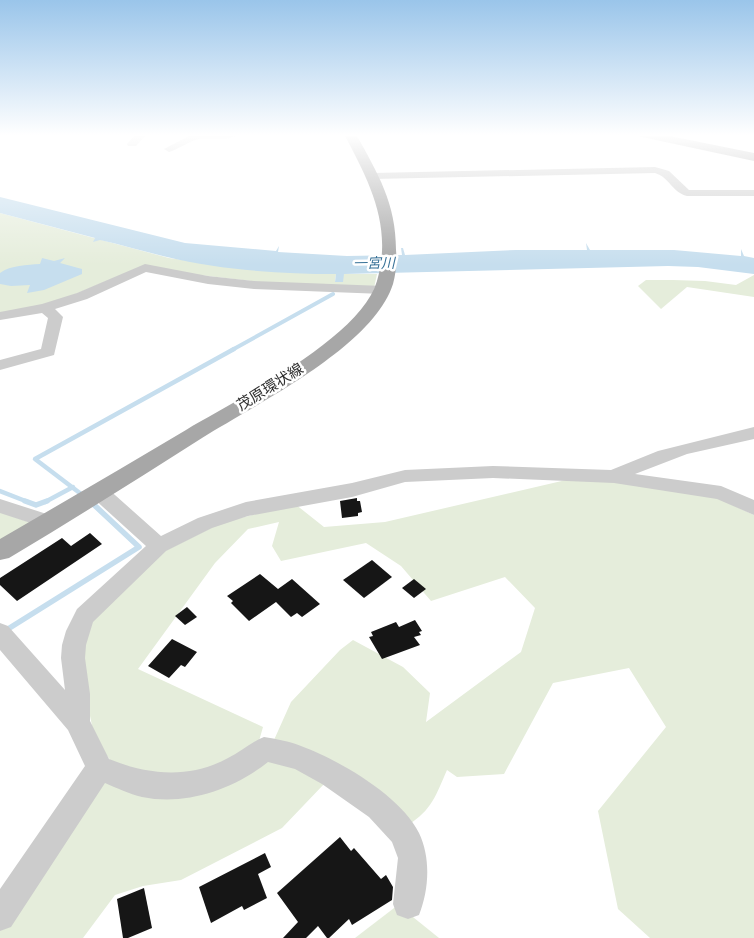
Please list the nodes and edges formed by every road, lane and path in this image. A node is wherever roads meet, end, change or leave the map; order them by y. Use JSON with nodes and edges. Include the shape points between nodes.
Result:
{"nodes":[{"id":1,"x":374,"y":178,"type":"edge"},
{"id":2,"x":672,"y":178,"type":"edge"},
{"id":3,"x":754,"y":193,"type":"edge"},
{"id":4,"x":383,"y":290,"type":"junction"},
{"id":5,"x":45,"y":308,"type":"junction"},
{"id":6,"x":0,"y":316,"type":"edge"},
{"id":7,"x":0,"y":365,"type":"edge"},
{"id":8,"x":754,"y":433,"type":"edge"},
{"id":9,"x":614,"y":478,"type":"junction"},
{"id":10,"x":92,"y":497,"type":"junction"},
{"id":11,"x":0,"y":506,"type":"edge"},
{"id":12,"x":754,"y":508,"type":"edge"},
{"id":13,"x":49,"y":522,"type":"junction"},
{"id":14,"x":158,"y":546,"type":"junction"},
{"id":15,"x":0,"y":550,"type":"edge"},
{"id":16,"x":2,"y":636,"type":"edge"},
{"id":17,"x":77,"y":722,"type":"junction"},
{"id":18,"x":100,"y":768,"type":"junction"},
{"id":19,"x":408,"y":904,"type":"dead end"},
{"id":20,"x":0,"y":916,"type":"edge"}],
"edges":[{"from":1,"to":4,"type":"main road","name":"茂原環状線","via":[[383,199],[390,258]]},
{"from":2,"to":3,"type":"street","via":[[681,190],[687,192]]},
{"from":4,"to":5,"type":"street","via":[[254,285],[145,268],[82,296]]},
{"from":4,"to":10,"type":"main road","name":"茂原環状線","via":[[357,325],[317,358]]},
{"from":5,"to":6,"type":"street"},
{"from":5,"to":7,"type":"street","via":[[56,318],[48,352]]},
{"from":8,"to":9,"type":"street","via":[[664,455],[632,466]]},
{"from":9,"to":12,"type":"street","via":[[721,493]]},
{"from":9,"to":14,"type":"street","via":[[493,472],[405,476],[352,490],[246,509],[205,523]]},
{"from":10,"to":13,"type":"main road","name":"茂原環状線"},
{"from":10,"to":14,"type":"street"},
{"from":11,"to":13,"type":"street"},
{"from":13,"to":15,"type":"main road","name":"茂原環状線"},
{"from":14,"to":17,"type":"street","via":[[85,616],[76,630],[72,670],[80,707]]},
{"from":16,"to":17,"type":"street"},
{"from":17,"to":18,"type":"street"},
{"from":18,"to":19,"type":"street","via":[[140,783],[175,787],[230,773],[264,749],[303,759],[376,804],[401,829],[409,843],[413,866]]},
{"from":18,"to":20,"type":"street"}]}
